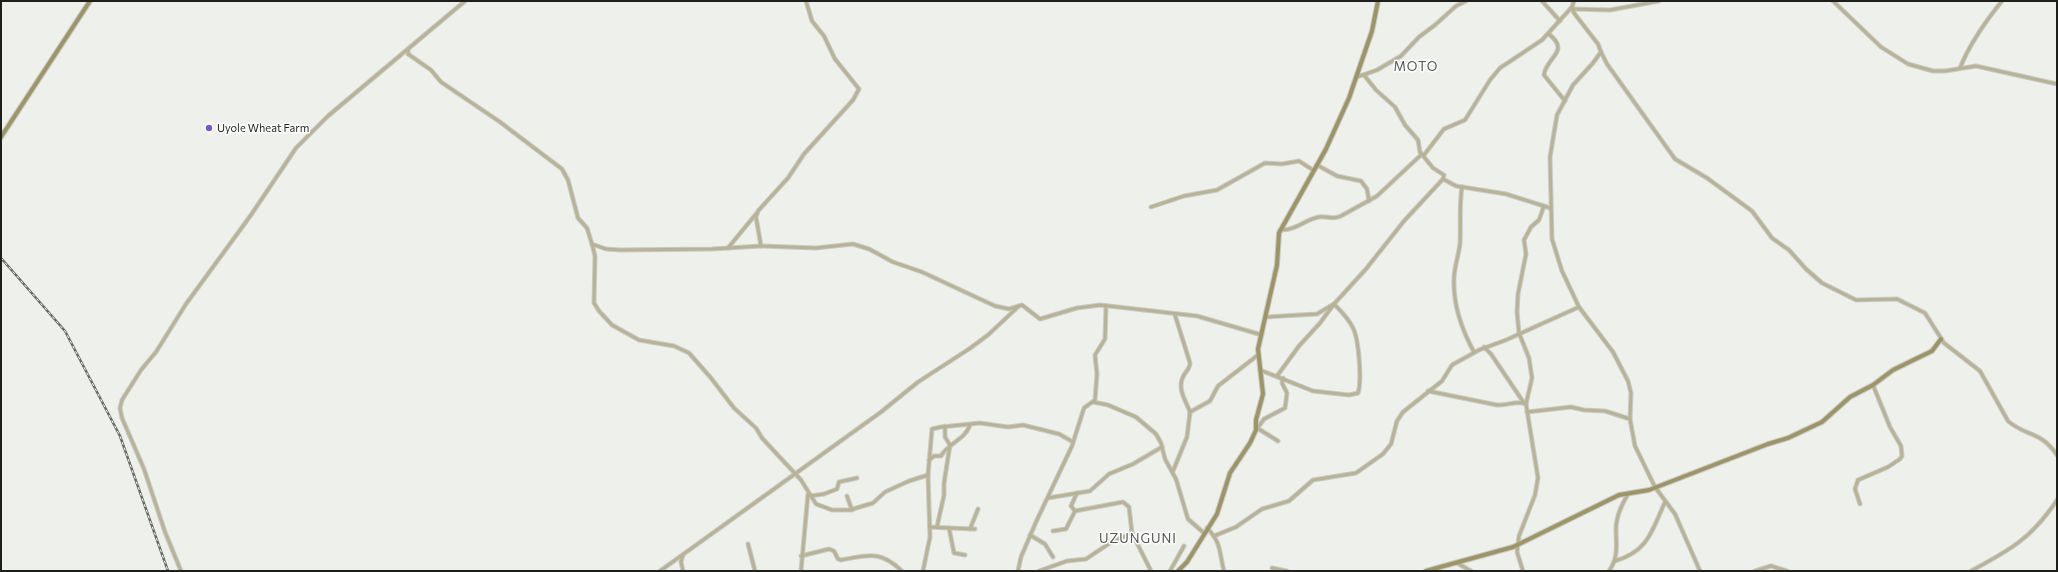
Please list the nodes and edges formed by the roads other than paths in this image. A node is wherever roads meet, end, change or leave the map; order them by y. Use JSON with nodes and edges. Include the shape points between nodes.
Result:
{"nodes":[{"id":1,"x":90,"y":1,"type":"edge"},
{"id":2,"x":465,"y":1,"type":"edge"},
{"id":3,"x":806,"y":1,"type":"edge"},
{"id":4,"x":1378,"y":1,"type":"edge"},
{"id":5,"x":1466,"y":1,"type":"edge"},
{"id":6,"x":1542,"y":1,"type":"edge"},
{"id":7,"x":1574,"y":1,"type":"edge"},
{"id":8,"x":1659,"y":1,"type":"edge"},
{"id":9,"x":1833,"y":1,"type":"edge"},
{"id":10,"x":2002,"y":1,"type":"edge"},
{"id":11,"x":1572,"y":8,"type":"junction"},
{"id":12,"x":1560,"y":21,"type":"junction"},
{"id":13,"x":1549,"y":34,"type":"junction"},
{"id":14,"x":408,"y":49,"type":"junction"},
{"id":15,"x":1601,"y":52,"type":"junction"},
{"id":16,"x":1960,"y":68,"type":"junction"},
{"id":17,"x":1364,"y":75,"type":"junction"},
{"id":18,"x":1357,"y":77,"type":"junction"},
{"id":19,"x":2057,"y":84,"type":"edge"},
{"id":20,"x":1565,"y":100,"type":"junction"},
{"id":21,"x":1,"y":137,"type":"edge"},
{"id":22,"x":1423,"y":155,"type":"junction"},
{"id":23,"x":1317,"y":165,"type":"junction"},
{"id":24,"x":1313,"y":170,"type":"junction"},
{"id":25,"x":1443,"y":179,"type":"junction"},
{"id":26,"x":1462,"y":188,"type":"junction"},
{"id":27,"x":1369,"y":201,"type":"junction"},
{"id":28,"x":1544,"y":206,"type":"junction"},
{"id":29,"x":1151,"y":207,"type":"dead end"},
{"id":30,"x":1550,"y":208,"type":"junction"},
{"id":31,"x":757,"y":214,"type":"junction"},
{"id":32,"x":1280,"y":230,"type":"junction"},
{"id":33,"x":592,"y":244,"type":"junction"},
{"id":34,"x":761,"y":246,"type":"junction"},
{"id":35,"x":728,"y":248,"type":"junction"},
{"id":36,"x":1334,"y":304,"type":"junction"},
{"id":37,"x":1020,"y":305,"type":"junction"},
{"id":38,"x":1106,"y":306,"type":"junction"},
{"id":39,"x":1579,"y":307,"type":"junction"},
{"id":40,"x":1175,"y":315,"type":"junction"},
{"id":41,"x":1266,"y":317,"type":"junction"},
{"id":42,"x":1519,"y":333,"type":"junction"},
{"id":43,"x":1262,"y":335,"type":"junction"},
{"id":44,"x":1941,"y":339,"type":"junction"},
{"id":45,"x":1484,"y":347,"type":"junction"},
{"id":46,"x":1474,"y":352,"type":"junction"},
{"id":47,"x":1258,"y":355,"type":"junction"},
{"id":48,"x":1260,"y":370,"type":"junction"},
{"id":49,"x":1278,"y":376,"type":"junction"},
{"id":50,"x":1283,"y":378,"type":"junction"},
{"id":51,"x":1873,"y":385,"type":"junction"},
{"id":52,"x":1428,"y":391,"type":"junction"},
{"id":53,"x":1093,"y":402,"type":"junction"},
{"id":54,"x":1525,"y":403,"type":"junction"},
{"id":55,"x":1190,"y":412,"type":"junction"},
{"id":56,"x":1527,"y":412,"type":"junction"},
{"id":57,"x":1630,"y":420,"type":"junction"},
{"id":58,"x":970,"y":425,"type":"junction"},
{"id":59,"x":946,"y":426,"type":"junction"},
{"id":60,"x":1256,"y":429,"type":"junction"},
{"id":61,"x":1278,"y":441,"type":"dead end"},
{"id":62,"x":1073,"y":442,"type":"junction"},
{"id":63,"x":1162,"y":447,"type":"junction"},
{"id":64,"x":950,"y":448,"type":"junction"},
{"id":65,"x":2057,"y":455,"type":"edge"},
{"id":66,"x":929,"y":460,"type":"junction"},
{"id":67,"x":1173,"y":471,"type":"junction"},
{"id":68,"x":795,"y":473,"type":"junction"},
{"id":69,"x":928,"y":475,"type":"junction"},
{"id":70,"x":857,"y":478,"type":"dead end"},
{"id":71,"x":1655,"y":487,"type":"junction"},
{"id":72,"x":1077,"y":493,"type":"junction"},
{"id":73,"x":1629,"y":493,"type":"junction"},
{"id":74,"x":809,"y":495,"type":"junction"},
{"id":75,"x":847,"y":496,"type":"dead end"},
{"id":76,"x":1048,"y":498,"type":"junction"},
{"id":77,"x":2057,"y":500,"type":"edge"},
{"id":78,"x":1666,"y":502,"type":"junction"},
{"id":79,"x":1860,"y":504,"type":"dead end"},
{"id":80,"x":852,"y":510,"type":"junction"},
{"id":81,"x":978,"y":510,"type":"dead end"},
{"id":82,"x":1075,"y":511,"type":"junction"},
{"id":83,"x":930,"y":527,"type":"junction"},
{"id":84,"x":938,"y":527,"type":"junction"},
{"id":85,"x":949,"y":528,"type":"junction"},
{"id":86,"x":1207,"y":528,"type":"junction"},
{"id":87,"x":970,"y":529,"type":"junction"},
{"id":88,"x":975,"y":529,"type":"dead end"},
{"id":89,"x":1053,"y":531,"type":"dead end"},
{"id":90,"x":1132,"y":533,"type":"junction"},
{"id":91,"x":1204,"y":533,"type":"junction"},
{"id":92,"x":1030,"y":535,"type":"junction"},
{"id":93,"x":1214,"y":536,"type":"junction"},
{"id":94,"x":748,"y":544,"type":"dead end"},
{"id":95,"x":1184,"y":546,"type":"dead end"},
{"id":96,"x":1517,"y":546,"type":"junction"},
{"id":97,"x":683,"y":555,"type":"junction"},
{"id":98,"x":965,"y":555,"type":"dead end"},
{"id":99,"x":802,"y":556,"type":"junction"},
{"id":100,"x":1053,"y":557,"type":"dead end"},
{"id":101,"x":1615,"y":561,"type":"junction"},
{"id":102,"x":1455,"y":562,"type":"junction"},
{"id":103,"x":1272,"y":568,"type":"dead end"},
{"id":104,"x":1522,"y":570,"type":"edge"},
{"id":105,"x":181,"y":571,"type":"edge"},
{"id":106,"x":660,"y":571,"type":"edge"},
{"id":107,"x":683,"y":571,"type":"edge"},
{"id":108,"x":755,"y":571,"type":"edge"},
{"id":109,"x":801,"y":571,"type":"edge"},
{"id":110,"x":902,"y":571,"type":"edge"},
{"id":111,"x":923,"y":571,"type":"edge"},
{"id":112,"x":1018,"y":571,"type":"edge"},
{"id":113,"x":1039,"y":571,"type":"edge"},
{"id":114,"x":1151,"y":571,"type":"edge"},
{"id":115,"x":1170,"y":571,"type":"edge"},
{"id":116,"x":1178,"y":571,"type":"edge"},
{"id":117,"x":1224,"y":571,"type":"edge"},
{"id":118,"x":1287,"y":571,"type":"edge"},
{"id":119,"x":1426,"y":571,"type":"edge"},
{"id":120,"x":1471,"y":571,"type":"edge"},
{"id":121,"x":1517,"y":571,"type":"edge"},
{"id":122,"x":1609,"y":571,"type":"edge"},
{"id":123,"x":1700,"y":571,"type":"edge"},
{"id":124,"x":1755,"y":571,"type":"edge"},
{"id":125,"x":1787,"y":571,"type":"edge"},
{"id":126,"x":1971,"y":571,"type":"edge"}],
"edges":[{"from":1,"to":21,"type":"street"},
{"from":2,"to":14,"type":"street"},
{"from":3,"to":31,"type":"street","via":[[810,19],[824,36],[835,59],[858,90],[853,100],[804,154],[788,178]]},
{"from":4,"to":18,"type":"street","via":[[1372,31]]},
{"from":5,"to":17,"type":"street","via":[[1419,36],[1401,56]]},
{"from":6,"to":12,"type":"street"},
{"from":7,"to":11,"type":"street"},
{"from":8,"to":11,"type":"street","via":[[1610,10]]},
{"from":9,"to":16,"type":"street","via":[[1881,47],[1899,60],[1933,71]]},
{"from":10,"to":16,"type":"street","via":[[1968,48]]},
{"from":11,"to":12,"type":"street"},
{"from":11,"to":15,"type":"street"},
{"from":12,"to":13,"type":"street"},
{"from":13,"to":20,"type":"street","via":[[1557,42],[1558,50],[1544,74]]},
{"from":13,"to":22,"type":"street","via":[[1500,68],[1465,120],[1444,130]]},
{"from":14,"to":33,"type":"street","via":[[408,54],[431,70],[437,79],[562,169],[568,180],[578,218],[587,228]]},
{"from":14,"to":105,"type":"street","via":[[318,124],[292,151],[251,215],[186,304],[122,400],[120,410],[123,422],[144,469]]},
{"from":15,"to":20,"type":"street","via":[[1572,85]]},
{"from":15,"to":44,"type":"street","via":[[1675,159],[1707,178],[1752,211],[1768,233],[1822,283],[1856,300],[1897,299],[1906,302],[1925,312]]},
{"from":16,"to":19,"type":"street","via":[[1986,67]]},
{"from":17,"to":18,"type":"street"},
{"from":17,"to":22,"type":"street","via":[[1395,107],[1418,140],[1418,150]]},
{"from":18,"to":23,"type":"street","via":[[1333,135]]},
{"from":20,"to":30,"type":"street","via":[[1557,114],[1551,148]]},
{"from":22,"to":25,"type":"street","via":[[1433,168],[1444,175]]},
{"from":22,"to":27,"type":"street"},
{"from":23,"to":24,"type":"street"},
{"from":23,"to":27,"type":"street","via":[[1337,176],[1361,181],[1367,189]]},
{"from":24,"to":29,"type":"street","via":[[1299,161],[1265,163],[1216,190],[1184,196]]},
{"from":24,"to":32,"type":"street"},
{"from":25,"to":26,"type":"street"},
{"from":25,"to":36,"type":"street"},
{"from":26,"to":28,"type":"street","via":[[1506,194]]},
{"from":26,"to":46,"type":"street","via":[[1460,244],[1454,286],[1460,323]]},
{"from":27,"to":32,"type":"street","via":[[1337,218],[1320,217]]},
{"from":28,"to":30,"type":"street"},
{"from":28,"to":42,"type":"street","via":[[1524,240],[1526,254],[1517,312]]},
{"from":30,"to":39,"type":"street","via":[[1553,244]]},
{"from":31,"to":34,"type":"street"},
{"from":31,"to":35,"type":"street"},
{"from":32,"to":41,"type":"street","via":[[1277,265]]},
{"from":33,"to":35,"type":"street","via":[[616,250]]},
{"from":33,"to":68,"type":"street","via":[[595,259],[594,303],[599,312],[612,325],[635,338],[652,344],[674,346],[689,354],[734,408],[756,428],[762,438]]},
{"from":34,"to":35,"type":"street"},
{"from":34,"to":37,"type":"street","via":[[816,248],[857,245],[995,306],[1009,309]]},
{"from":36,"to":41,"type":"street","via":[[1314,314]]},
{"from":36,"to":49,"type":"street"},
{"from":36,"to":50,"type":"street","via":[[1356,334],[1360,374],[1358,393],[1349,395],[1313,391]]},
{"from":37,"to":38,"type":"street","via":[[1040,319],[1083,306]]},
{"from":37,"to":68,"type":"street","via":[[974,346],[922,380]]},
{"from":38,"to":40,"type":"street"},
{"from":38,"to":53,"type":"street","via":[[1105,339],[1095,355],[1097,378]]},
{"from":39,"to":42,"type":"street"},
{"from":39,"to":57,"type":"street","via":[[1613,352],[1626,376],[1632,393]]},
{"from":40,"to":43,"type":"street","via":[[1197,316]]},
{"from":40,"to":55,"type":"street","via":[[1190,363],[1180,385]]},
{"from":41,"to":43,"type":"street"},
{"from":42,"to":45,"type":"street"},
{"from":42,"to":54,"type":"street","via":[[1528,353],[1532,378]]},
{"from":43,"to":47,"type":"street"},
{"from":44,"to":51,"type":"street","via":[[1932,351],[1893,370]]},
{"from":44,"to":65,"type":"street","via":[[1980,371],[2008,421],[2046,441]]},
{"from":45,"to":46,"type":"street"},
{"from":45,"to":54,"type":"street","via":[[1492,354]]},
{"from":46,"to":52,"type":"street","via":[[1452,365],[1442,381]]},
{"from":47,"to":48,"type":"street"},
{"from":47,"to":55,"type":"street","via":[[1218,386],[1210,401]]},
{"from":48,"to":49,"type":"street"},
{"from":48,"to":60,"type":"street","via":[[1263,394]]},
{"from":49,"to":50,"type":"street"},
{"from":50,"to":60,"type":"street","via":[[1282,383],[1287,393],[1285,408],[1264,419]]},
{"from":51,"to":71,"type":"street","via":[[1850,397],[1822,422],[1800,434]]},
{"from":51,"to":79,"type":"street","via":[[1901,446],[1902,456],[1888,467],[1858,480],[1855,489]]},
{"from":52,"to":54,"type":"street","via":[[1497,405]]},
{"from":52,"to":93,"type":"street","via":[[1399,416],[1391,444],[1386,451],[1356,473],[1313,480],[1289,501],[1262,509],[1236,527]]},
{"from":53,"to":62,"type":"street","via":[[1084,408]]},
{"from":53,"to":63,"type":"street","via":[[1114,407],[1136,417],[1156,434]]},
{"from":54,"to":56,"type":"street"},
{"from":55,"to":67,"type":"street","via":[[1187,437]]},
{"from":56,"to":57,"type":"street","via":[[1571,407],[1605,411]]},
{"from":56,"to":96,"type":"street","via":[[1538,478],[1535,495],[1520,530]]},
{"from":57,"to":71,"type":"street","via":[[1635,446]]},
{"from":58,"to":59,"type":"street"},
{"from":58,"to":62,"type":"street","via":[[1027,425],[1059,434]]},
{"from":58,"to":64,"type":"street","via":[[966,434]]},
{"from":59,"to":64,"type":"street","via":[[945,437]]},
{"from":59,"to":66,"type":"street","via":[[931,430]]},
{"from":60,"to":61,"type":"street"},
{"from":60,"to":86,"type":"street","via":[[1250,443],[1230,472],[1219,510]]},
{"from":62,"to":76,"type":"street"},
{"from":63,"to":67,"type":"street","via":[[1165,459]]},
{"from":63,"to":72,"type":"street","via":[[1109,474],[1090,491]]},
{"from":64,"to":66,"type":"street"},
{"from":64,"to":84,"type":"street"},
{"from":66,"to":69,"type":"street"},
{"from":67,"to":91,"type":"street","via":[[1188,519]]},
{"from":68,"to":74,"type":"street"},
{"from":68,"to":97,"type":"street"},
{"from":69,"to":80,"type":"street","via":[[885,492],[873,503]]},
{"from":69,"to":83,"type":"street"},
{"from":70,"to":74,"type":"street","via":[[838,482],[836,489],[829,492]]},
{"from":71,"to":73,"type":"street"},
{"from":71,"to":78,"type":"street"},
{"from":72,"to":76,"type":"street"},
{"from":72,"to":82,"type":"street","via":[[1071,506]]},
{"from":73,"to":96,"type":"street","via":[[1610,499]]},
{"from":73,"to":101,"type":"street","via":[[1618,515]]},
{"from":74,"to":80,"type":"street","via":[[816,504],[825,509]]},
{"from":74,"to":99,"type":"street"},
{"from":75,"to":80,"type":"street"},
{"from":76,"to":92,"type":"street"},
{"from":77,"to":126,"type":"street","via":[[2027,536],[2010,550]]},
{"from":78,"to":101,"type":"street","via":[[1643,546],[1632,555]]},
{"from":78,"to":123,"type":"street","via":[[1675,514]]},
{"from":81,"to":87,"type":"street"},
{"from":82,"to":89,"type":"street","via":[[1066,529]]},
{"from":82,"to":90,"type":"street","via":[[1125,503],[1129,508]]},
{"from":83,"to":84,"type":"street"},
{"from":83,"to":111,"type":"street","via":[[928,554]]},
{"from":84,"to":85,"type":"street"},
{"from":85,"to":87,"type":"street"},
{"from":85,"to":98,"type":"street","via":[[954,553]]},
{"from":86,"to":91,"type":"street"},
{"from":86,"to":93,"type":"street"},
{"from":87,"to":88,"type":"street"},
{"from":90,"to":113,"type":"street","via":[[1110,543],[1086,559],[1070,561]]},
{"from":90,"to":114,"type":"street"},
{"from":91,"to":116,"type":"street","via":[[1187,562]]},
{"from":92,"to":100,"type":"street","via":[[1045,544]]},
{"from":92,"to":112,"type":"street"},
{"from":93,"to":117,"type":"street","via":[[1219,545]]},
{"from":94,"to":108,"type":"street"},
{"from":95,"to":115,"type":"street"},
{"from":96,"to":102,"type":"street"},
{"from":96,"to":104,"type":"street"},
{"from":97,"to":106,"type":"street"},
{"from":97,"to":107,"type":"street"},
{"from":99,"to":109,"type":"street"},
{"from":99,"to":110,"type":"street","via":[[829,549],[841,560],[877,555],[892,562]]},
{"from":101,"to":122,"type":"street"},
{"from":102,"to":119,"type":"street"},
{"from":102,"to":120,"type":"street"},
{"from":103,"to":118,"type":"street"},
{"from":104,"to":121,"type":"street"},
{"from":124,"to":125,"type":"street","via":[[1771,566]]}]}
